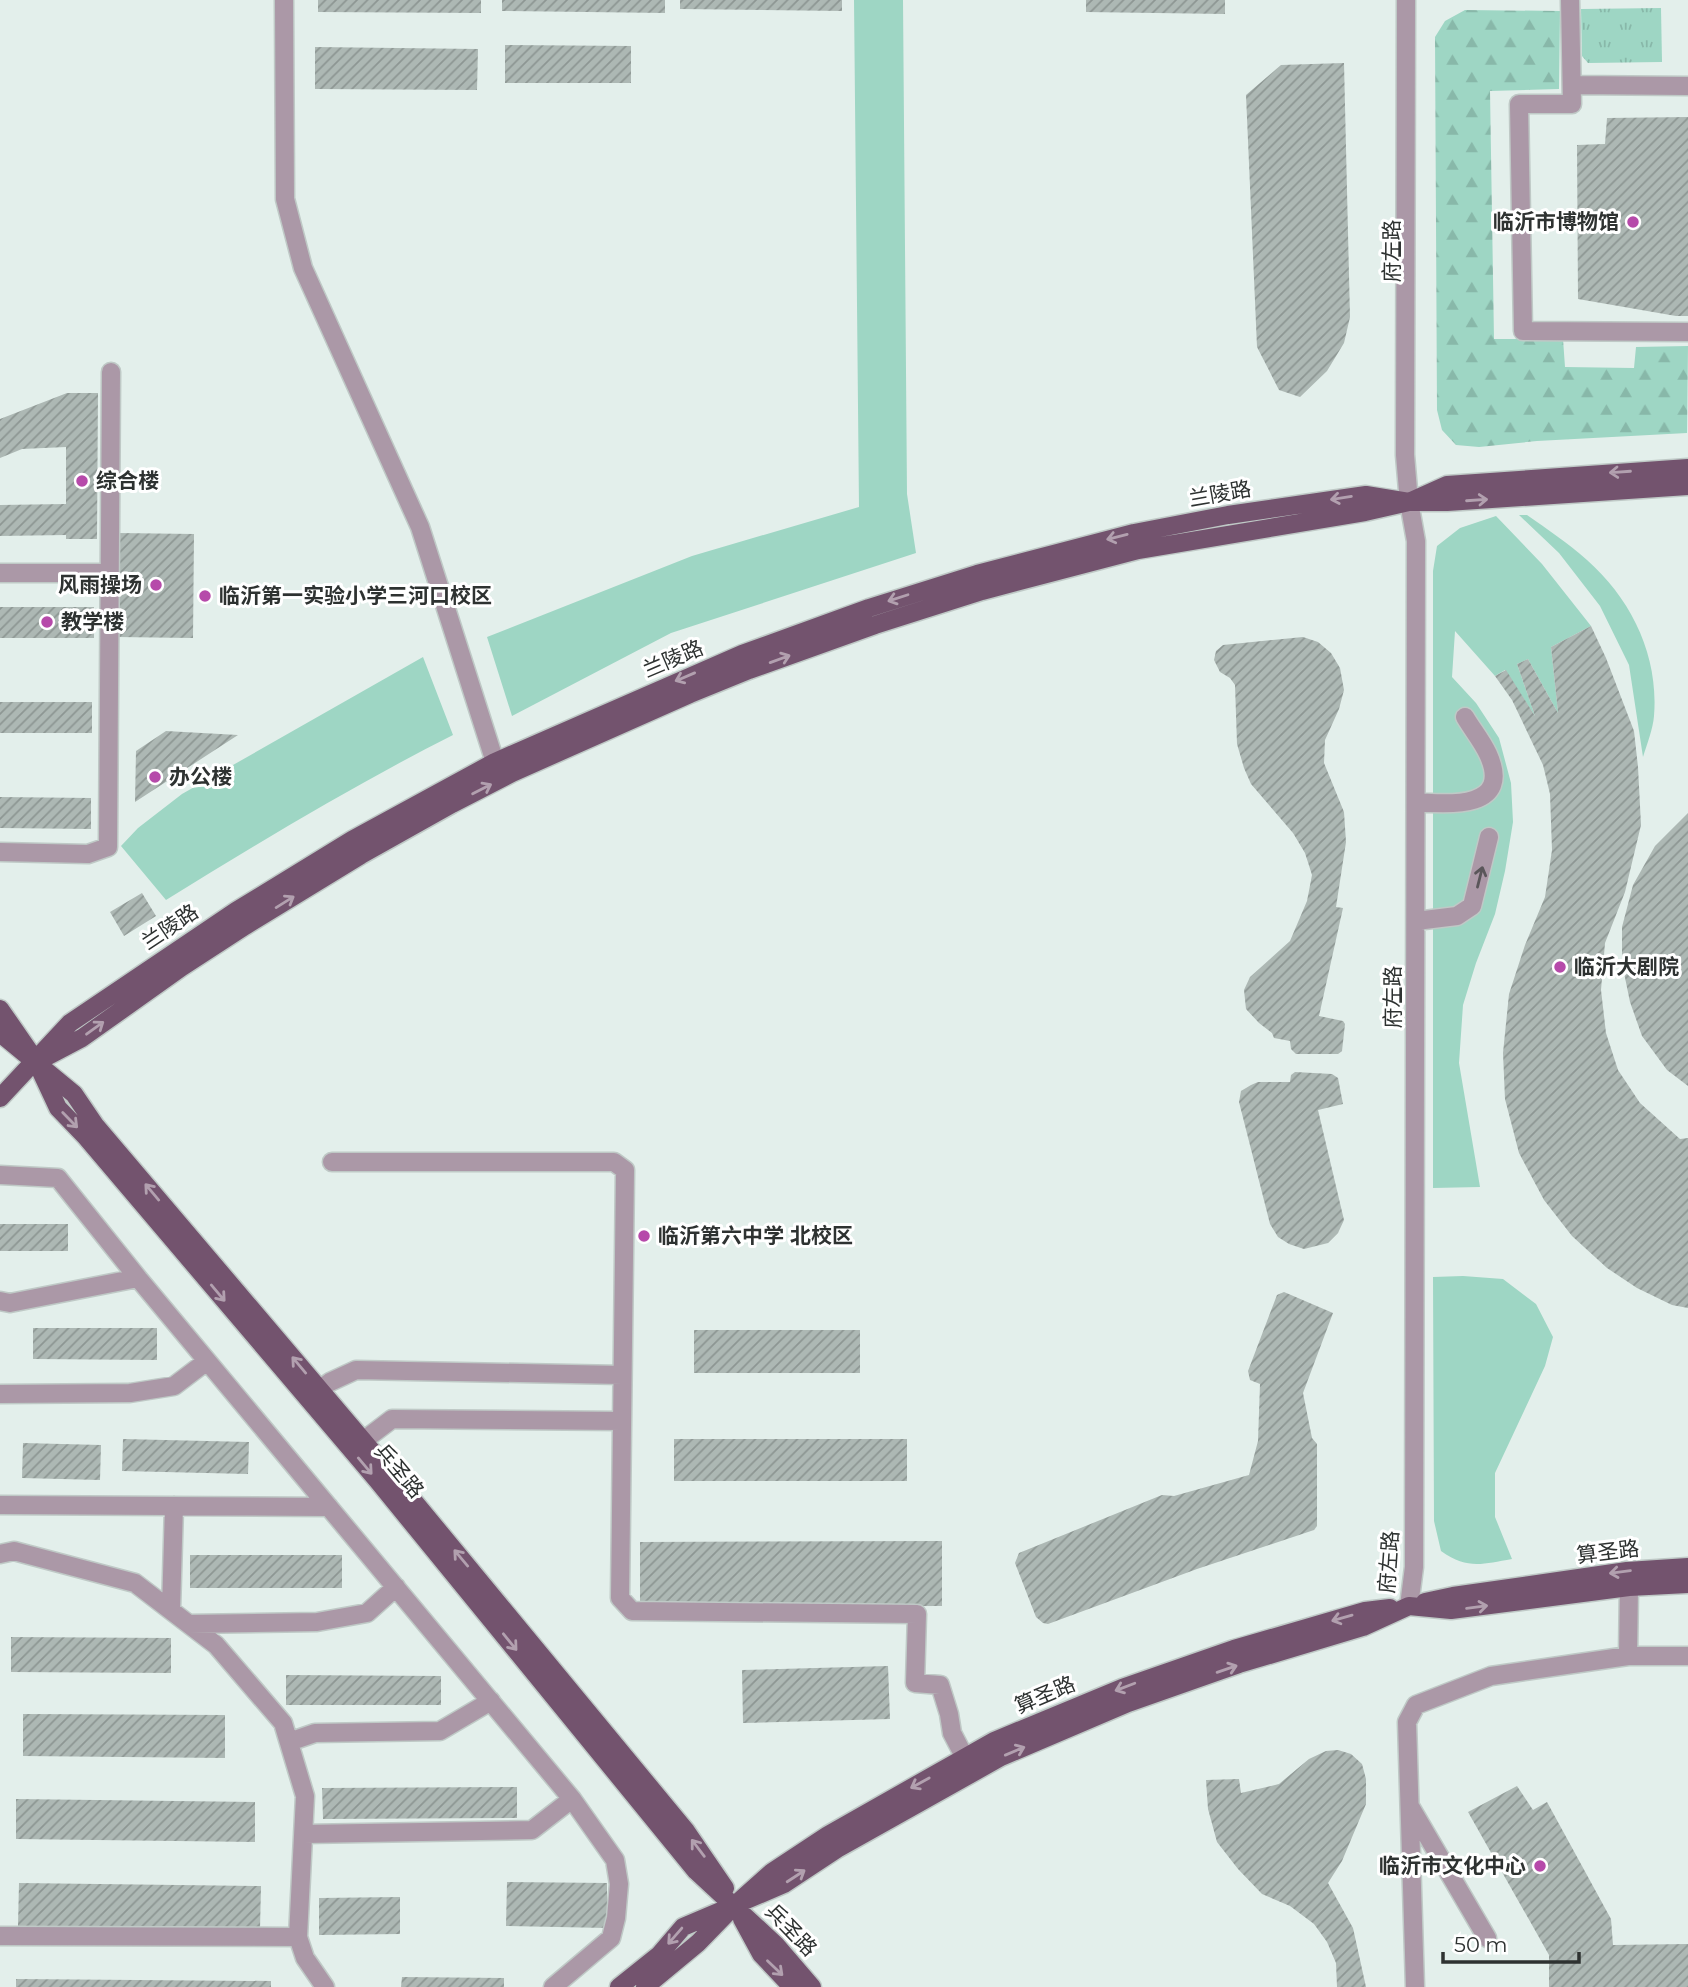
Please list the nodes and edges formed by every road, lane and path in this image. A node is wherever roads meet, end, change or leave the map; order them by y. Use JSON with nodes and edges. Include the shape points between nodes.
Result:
{"nodes":[{"id":1,"x":284,"y":0,"type":"edge"},
{"id":2,"x":1406,"y":0,"type":"edge"},
{"id":3,"x":1415,"y":0,"type":"edge"},
{"id":4,"x":1570,"y":0,"type":"edge"},
{"id":5,"x":1572,"y":85,"type":"junction"},
{"id":6,"x":1688,"y":86,"type":"edge"},
{"id":7,"x":1688,"y":332,"type":"edge"},
{"id":8,"x":111,"y":372,"type":"dead end"},
{"id":9,"x":1688,"y":468,"type":"edge"},
{"id":10,"x":1688,"y":486,"type":"edge"},
{"id":11,"x":1409,"y":502,"type":"junction"},
{"id":12,"x":0,"y":573,"type":"edge"},
{"id":13,"x":108,"y":573,"type":"junction"},
{"id":14,"x":1465,"y":717,"type":"dead end"},
{"id":15,"x":495,"y":762,"type":"junction"},
{"id":16,"x":1416,"y":802,"type":"junction"},
{"id":17,"x":1489,"y":837,"type":"dead end"},
{"id":18,"x":0,"y":852,"type":"edge"},
{"id":19,"x":1416,"y":922,"type":"junction"},
{"id":20,"x":0,"y":1009,"type":"edge"},
{"id":21,"x":0,"y":1033,"type":"edge"},
{"id":22,"x":36,"y":1061,"type":"junction"},
{"id":23,"x":0,"y":1083,"type":"edge"},
{"id":24,"x":0,"y":1098,"type":"edge"},
{"id":25,"x":332,"y":1162,"type":"dead end"},
{"id":26,"x":0,"y":1175,"type":"edge"},
{"id":27,"x":138,"y":1278,"type":"junction"},
{"id":28,"x":0,"y":1301,"type":"edge"},
{"id":29,"x":207,"y":1361,"type":"junction"},
{"id":30,"x":622,"y":1375,"type":"junction"},
{"id":31,"x":320,"y":1390,"type":"junction"},
{"id":32,"x":0,"y":1394,"type":"edge"},
{"id":33,"x":622,"y":1421,"type":"junction"},
{"id":34,"x":363,"y":1441,"type":"junction"},
{"id":35,"x":0,"y":1505,"type":"edge"},
{"id":36,"x":174,"y":1506,"type":"junction"},
{"id":37,"x":329,"y":1507,"type":"junction"},
{"id":38,"x":0,"y":1554,"type":"edge"},
{"id":39,"x":1688,"y":1567,"type":"edge"},
{"id":40,"x":1688,"y":1584,"type":"edge"},
{"id":41,"x":396,"y":1587,"type":"junction"},
{"id":42,"x":1629,"y":1587,"type":"junction"},
{"id":43,"x":1409,"y":1606,"type":"junction"},
{"id":44,"x":171,"y":1610,"type":"junction"},
{"id":45,"x":189,"y":1624,"type":"junction"},
{"id":46,"x":1628,"y":1656,"type":"junction"},
{"id":47,"x":1688,"y":1656,"type":"edge"},
{"id":48,"x":491,"y":1701,"type":"junction"},
{"id":49,"x":289,"y":1742,"type":"junction"},
{"id":50,"x":965,"y":1758,"type":"junction"},
{"id":51,"x":572,"y":1799,"type":"junction"},
{"id":52,"x":1410,"y":1807,"type":"junction"},
{"id":53,"x":304,"y":1834,"type":"junction"},
{"id":54,"x":735,"y":1905,"type":"junction"},
{"id":55,"x":0,"y":1936,"type":"edge"},
{"id":56,"x":298,"y":1937,"type":"junction"},
{"id":57,"x":1487,"y":1938,"type":"dead end"},
{"id":58,"x":325,"y":1987,"type":"edge"},
{"id":59,"x":553,"y":1987,"type":"edge"},
{"id":60,"x":619,"y":1987,"type":"edge"},
{"id":61,"x":645,"y":1987,"type":"edge"},
{"id":62,"x":792,"y":1987,"type":"edge"},
{"id":63,"x":812,"y":1987,"type":"edge"},
{"id":64,"x":1415,"y":1987,"type":"edge"}],
"edges":[{"from":1,"to":15,"type":"street","via":[[285,199],[303,268],[420,527]]},
{"from":2,"to":11,"type":"street","name":"府左路","via":[[1405,455]]},
{"from":3,"to":11,"type":"street","name":"府左路","via":[[1414,454]]},
{"from":4,"to":5,"type":"street"},
{"from":5,"to":6,"type":"street"},
{"from":5,"to":7,"type":"street","via":[[1572,104],[1520,104],[1523,331]]},
{"from":8,"to":13,"type":"street"},
{"from":9,"to":11,"type":"main road","name":"兰陵路","one_way":true,"via":[[1447,485]]},
{"from":11,"to":10,"type":"main road","name":"兰陵路","one_way":true},
{"from":11,"to":15,"type":"main road","name":"兰陵路","one_way":true,"via":[[1366,495],[1228,515],[1134,533],[977,574],[742,654]]},
{"from":11,"to":16,"type":"street","name":"府左路","via":[[1416,541]]},
{"from":22,"to":11,"type":"main road","name":"兰陵路","one_way":true,"via":[[82,1038],[268,912],[452,804],[512,773],[737,675],[925,608],[1138,550]]},
{"from":11,"to":43,"type":"street","name":"府左路","via":[[1404,1569]]},
{"from":12,"to":13,"type":"street"},
{"from":13,"to":18,"type":"street","via":[[108,847],[88,854]]},
{"from":14,"to":16,"type":"street","via":[[1488,755],[1493,774],[1490,790],[1480,800],[1458,804]]},
{"from":15,"to":22,"type":"main road","name":"兰陵路","via":[[352,839],[193,939],[70,1023]]},
{"from":16,"to":19,"type":"street","name":"府左路"},
{"from":19,"to":17,"type":"street","one_way":true,"via":[[1457,916],[1472,906]]},
{"from":19,"to":43,"type":"street","name":"府左路","via":[[1414,1567]]},
{"from":20,"to":22,"type":"main road","name":"兵圣路"},
{"from":21,"to":22,"type":"main road","name":"兵圣路"},
{"from":22,"to":23,"type":"main road","name":"兰陵路"},
{"from":22,"to":24,"type":"main road","name":"兰陵路"},
{"from":31,"to":22,"type":"main road","name":"兵圣路","one_way":true,"via":[[95,1125],[75,1094]]},
{"from":22,"to":54,"type":"main road","name":"兵圣路","one_way":true,"via":[[58,1108],[377,1480],[696,1871]]},
{"from":25,"to":30,"type":"street","via":[[614,1162],[625,1170]]},
{"from":26,"to":27,"type":"street","via":[[58,1178]]},
{"from":27,"to":28,"type":"street","via":[[10,1303]]},
{"from":27,"to":29,"type":"street"},
{"from":29,"to":32,"type":"street","via":[[174,1387],[130,1393]]},
{"from":29,"to":37,"type":"street"},
{"from":30,"to":31,"type":"street","via":[[356,1370]]},
{"from":30,"to":33,"type":"street"},
{"from":31,"to":34,"type":"main road","name":"兵圣路"},
{"from":33,"to":34,"type":"street","via":[[392,1419]]},
{"from":33,"to":50,"type":"street","via":[[620,1598],[632,1611],[917,1614],[915,1683],[940,1685],[952,1733]]},
{"from":54,"to":34,"type":"main road","name":"兵圣路","one_way":true,"via":[[686,1831]]},
{"from":35,"to":36,"type":"street"},
{"from":36,"to":37,"type":"street"},
{"from":36,"to":44,"type":"street"},
{"from":37,"to":41,"type":"street"},
{"from":38,"to":44,"type":"street","via":[[14,1551],[135,1583]]},
{"from":39,"to":43,"type":"main road","name":"算圣路","one_way":true,"via":[[1627,1571]]},
{"from":40,"to":42,"type":"main road","name":"算圣路"},
{"from":41,"to":45,"type":"street","via":[[367,1613],[342,1618]]},
{"from":41,"to":48,"type":"street"},
{"from":43,"to":42,"type":"main road","name":"算圣路","one_way":true,"via":[[1451,1610]]},
{"from":42,"to":46,"type":"street"},
{"from":43,"to":50,"type":"main road","name":"算圣路","one_way":true,"via":[[1365,1611],[1234,1648],[1122,1688],[994,1741]]},
{"from":54,"to":43,"type":"main road","name":"算圣路","one_way":true,"via":[[784,1884],[1001,1756],[1128,1703],[1363,1626]]},
{"from":44,"to":45,"type":"street"},
{"from":45,"to":49,"type":"street","via":[[216,1645],[283,1723]]},
{"from":46,"to":47,"type":"street"},
{"from":46,"to":52,"type":"street","via":[[1491,1676],[1416,1705],[1407,1722]]},
{"from":48,"to":49,"type":"street","via":[[440,1731],[314,1733]]},
{"from":48,"to":51,"type":"street"},
{"from":49,"to":53,"type":"street","via":[[305,1796]]},
{"from":50,"to":54,"type":"main road","name":"算圣路","one_way":true,"via":[[828,1835],[772,1872]]},
{"from":51,"to":53,"type":"street","via":[[533,1830]]},
{"from":51,"to":59,"type":"street","via":[[615,1860],[619,1884],[616,1918],[611,1938]]},
{"from":52,"to":57,"type":"street"},
{"from":52,"to":64,"type":"street"},
{"from":53,"to":56,"type":"street"},
{"from":54,"to":60,"type":"main road","name":"算圣路","one_way":true,"via":[[683,1927],[659,1955]]},
{"from":54,"to":61,"type":"main road","name":"算圣路"},
{"from":54,"to":62,"type":"main road","name":"兵圣路","one_way":true,"via":[[761,1954]]},
{"from":54,"to":63,"type":"main road","name":"兵圣路"},
{"from":55,"to":56,"type":"street"},
{"from":56,"to":58,"type":"street","via":[[305,1958]]}]}
